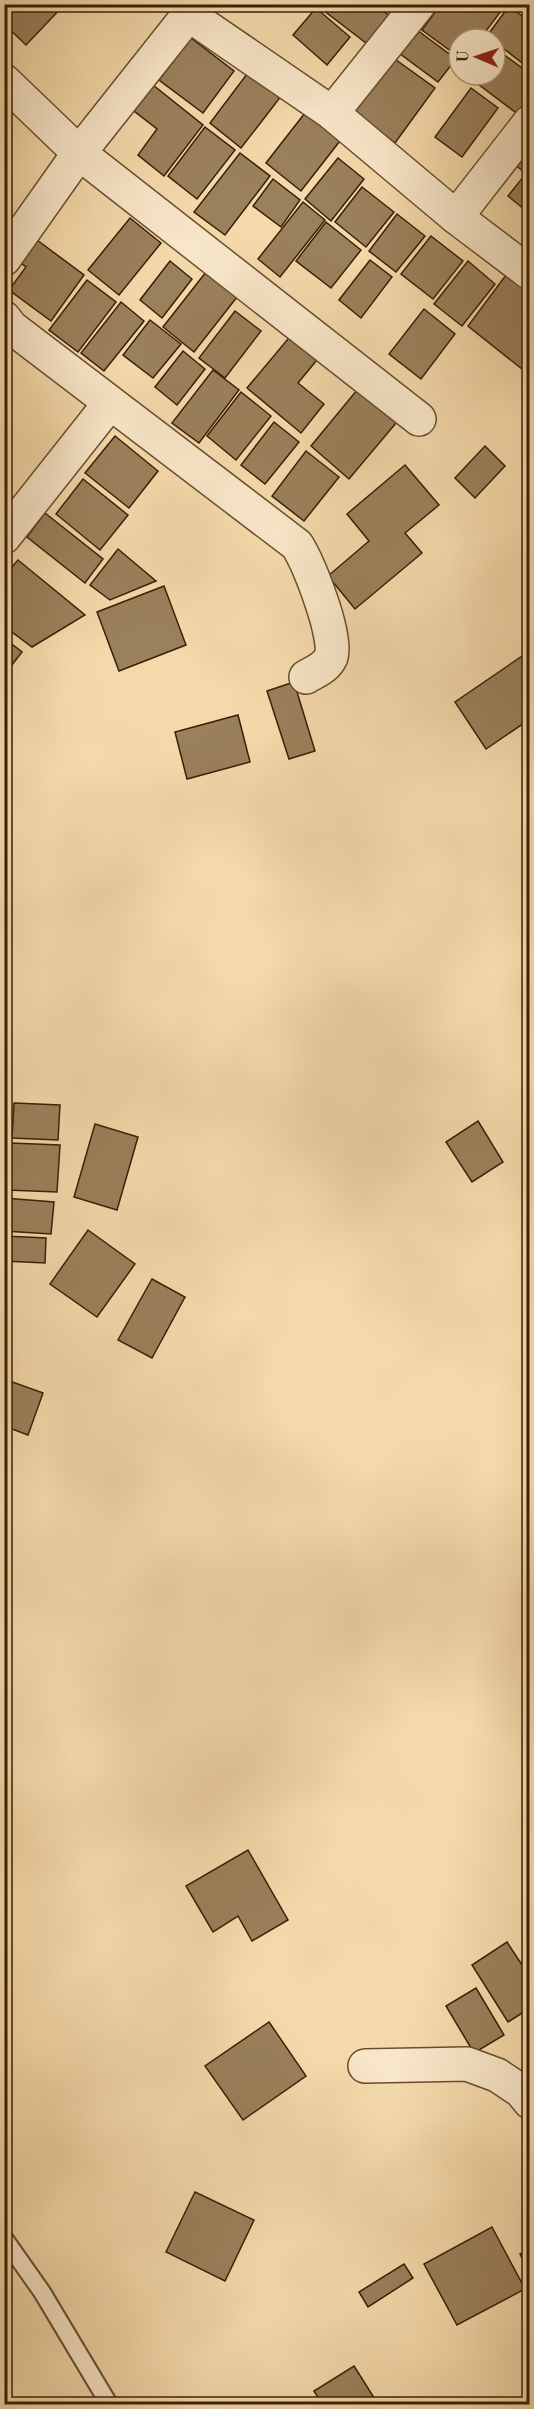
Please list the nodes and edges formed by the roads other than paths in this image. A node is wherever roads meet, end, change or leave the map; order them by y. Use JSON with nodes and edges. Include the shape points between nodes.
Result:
{"nodes":[{"id":1,"x":419,"y":4,"type":"edge"},
{"id":2,"x":193,"y":10,"type":"edge"},
{"id":3,"x":4,"y":81,"type":"edge"},
{"id":4,"x":332,"y":113,"type":"junction"},
{"id":5,"x":530,"y":122,"type":"edge"},
{"id":6,"x":79,"y":153,"type":"junction"},
{"id":7,"x":456,"y":217,"type":"junction"},
{"id":8,"x":4,"y":259,"type":"edge"},
{"id":9,"x":530,"y":273,"type":"edge"},
{"id":10,"x":4,"y":318,"type":"edge"},
{"id":11,"x":110,"y":403,"type":"junction"},
{"id":12,"x":419,"y":419,"type":"dead end"},
{"id":13,"x":4,"y":537,"type":"edge"},
{"id":14,"x":306,"y":677,"type":"dead end"},
{"id":15,"x":365,"y":2066,"type":"dead end"},
{"id":16,"x":527,"y":2092,"type":"edge"},
{"id":17,"x":4,"y":2238,"type":"edge"},
{"id":18,"x":109,"y":2404,"type":"edge"}],
"edges":[{"from":1,"to":4,"type":"street"},
{"from":2,"to":4,"type":"street"},
{"from":2,"to":6,"type":"street"},
{"from":3,"to":6,"type":"street"},
{"from":4,"to":7,"type":"street"},
{"from":5,"to":7,"type":"street"},
{"from":6,"to":8,"type":"street"},
{"from":6,"to":12,"type":"street"},
{"from":7,"to":9,"type":"street"},
{"from":10,"to":11,"type":"street"},
{"from":11,"to":13,"type":"street"},
{"from":11,"to":14,"type":"street","via":[[297,545],[311,570],[332,640],[332,652],[325,666]]},
{"from":15,"to":16,"type":"street","via":[[466,2064]]},
{"from":17,"to":18,"type":"lane","via":[[42,2292]]}]}
